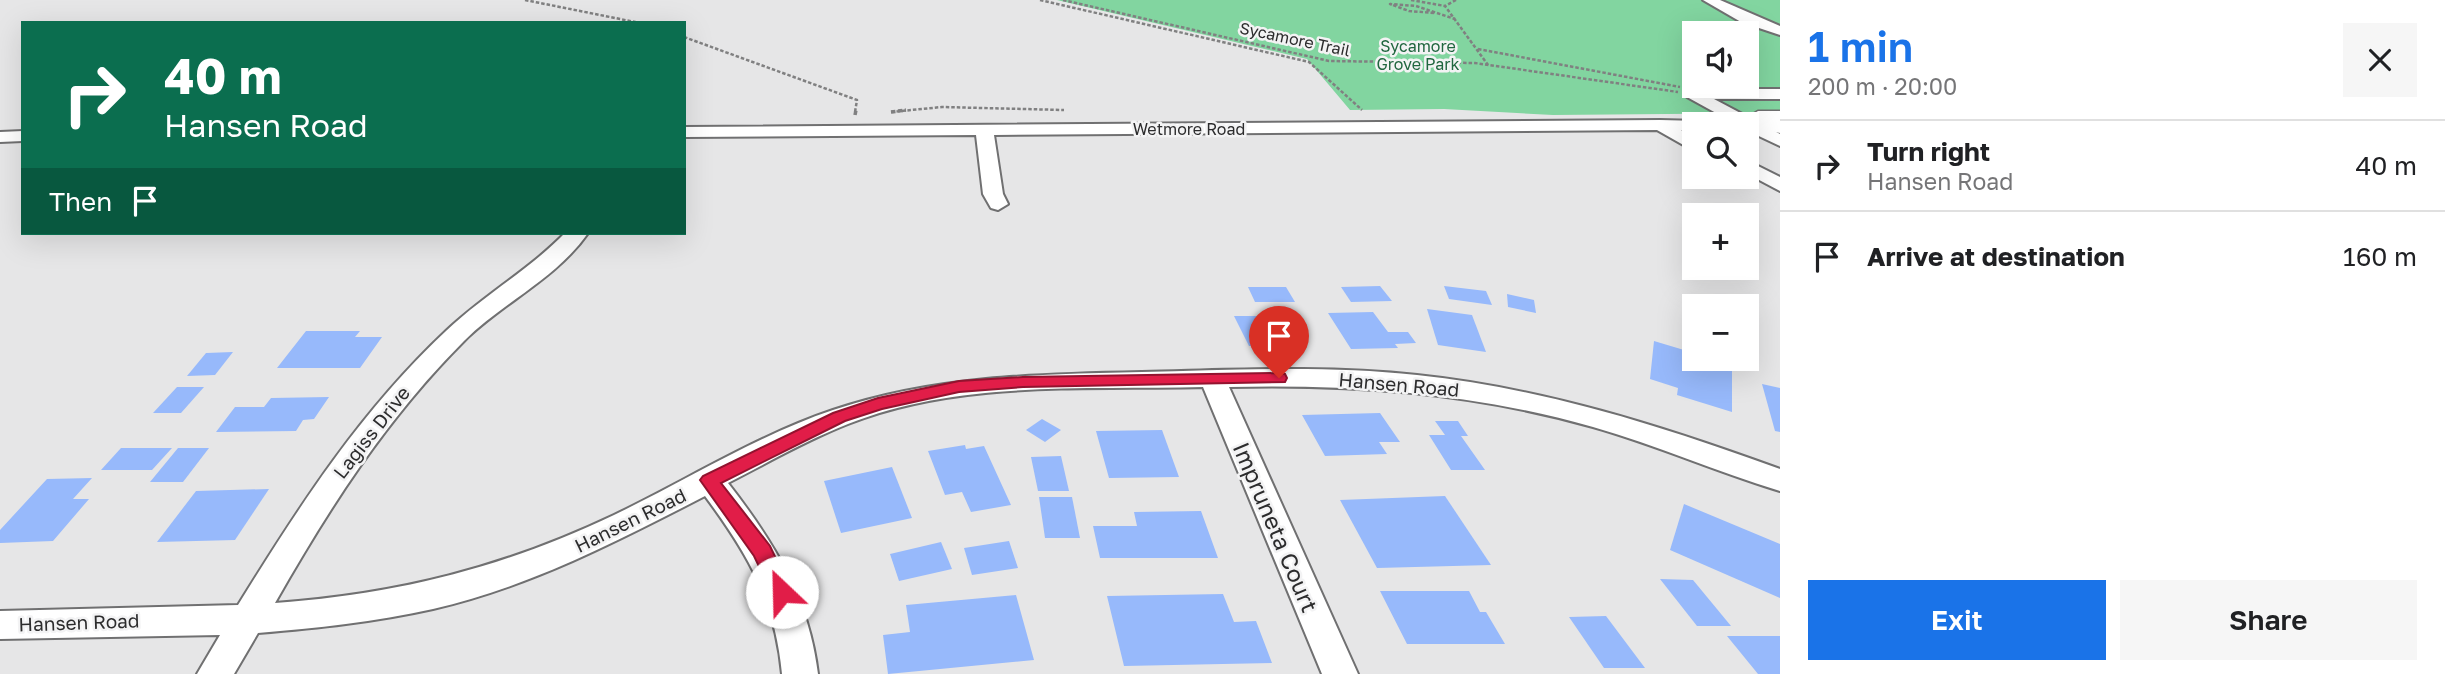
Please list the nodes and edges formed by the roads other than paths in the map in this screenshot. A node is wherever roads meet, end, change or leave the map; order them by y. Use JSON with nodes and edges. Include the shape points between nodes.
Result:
{"nodes":[{"id":1,"x":1710,"y":0,"type":"edge"},
{"id":2,"x":1780,"y":31,"type":"edge"},
{"id":3,"x":1780,"y":94,"type":"edge"},
{"id":4,"x":1780,"y":117,"type":"edge"},
{"id":5,"x":1660,"y":125,"type":"junction"},
{"id":6,"x":1682,"y":125,"type":"edge"},
{"id":7,"x":1762,"y":125,"type":"edge"},
{"id":8,"x":984,"y":130,"type":"junction"},
{"id":9,"x":686,"y":132,"type":"edge"},
{"id":10,"x":21,"y":136,"type":"edge"},
{"id":11,"x":0,"y":137,"type":"edge"},
{"id":12,"x":1682,"y":139,"type":"edge"},
{"id":13,"x":1780,"y":141,"type":"edge"},
{"id":14,"x":1780,"y":163,"type":"edge"},
{"id":15,"x":1759,"y":164,"type":"edge"},
{"id":16,"x":1759,"y":173,"type":"edge"},
{"id":17,"x":1780,"y":185,"type":"edge"},
{"id":18,"x":998,"y":204,"type":"dead end"},
{"id":19,"x":575,"y":235,"type":"edge"},
{"id":20,"x":1213,"y":379,"type":"junction"},
{"id":21,"x":709,"y":480,"type":"junction"},
{"id":22,"x":1780,"y":480,"type":"edge"},
{"id":23,"x":249,"y":618,"type":"junction"},
{"id":24,"x":0,"y":625,"type":"edge"},
{"id":25,"x":215,"y":674,"type":"edge"},
{"id":26,"x":800,"y":674,"type":"edge"},
{"id":27,"x":1340,"y":674,"type":"edge"}],
"edges":[{"from":1,"to":2,"type":"street"},
{"from":3,"to":7,"type":"street","via":[[1693,94]]},
{"from":4,"to":7,"type":"main road","via":[[1758,117]]},
{"from":5,"to":6,"type":"street","name":"Wetmore Road"},
{"from":5,"to":8,"type":"street","name":"Wetmore Road"},
{"from":5,"to":12,"type":"street"},
{"from":7,"to":13,"type":"street"},
{"from":8,"to":9,"type":"street","name":"Wetmore Road"},
{"from":8,"to":18,"type":"street"},
{"from":10,"to":11,"type":"street"},
{"from":14,"to":15,"type":"street"},
{"from":16,"to":17,"type":"street"},
{"from":19,"to":23,"type":"street","name":"Lagiss Drive","via":[[547,264],[457,334],[389,405],[319,500]]},
{"from":20,"to":21,"type":"street","name":"Hansen Road","via":[[1023,382],[919,394],[839,417]]},
{"from":20,"to":22,"type":"street","name":"Hansen Road","via":[[1415,382],[1488,393],[1683,443]]},
{"from":20,"to":27,"type":"street","name":"Impruneta Court"},
{"from":21,"to":23,"type":"street","name":"Hansen Road","via":[[610,532],[491,579],[358,609]]},
{"from":21,"to":26,"type":"street","via":[[774,570],[790,613]]},
{"from":23,"to":24,"type":"street","name":"Hansen Road"},
{"from":23,"to":25,"type":"street","name":"Lagiss Drive"}]}
